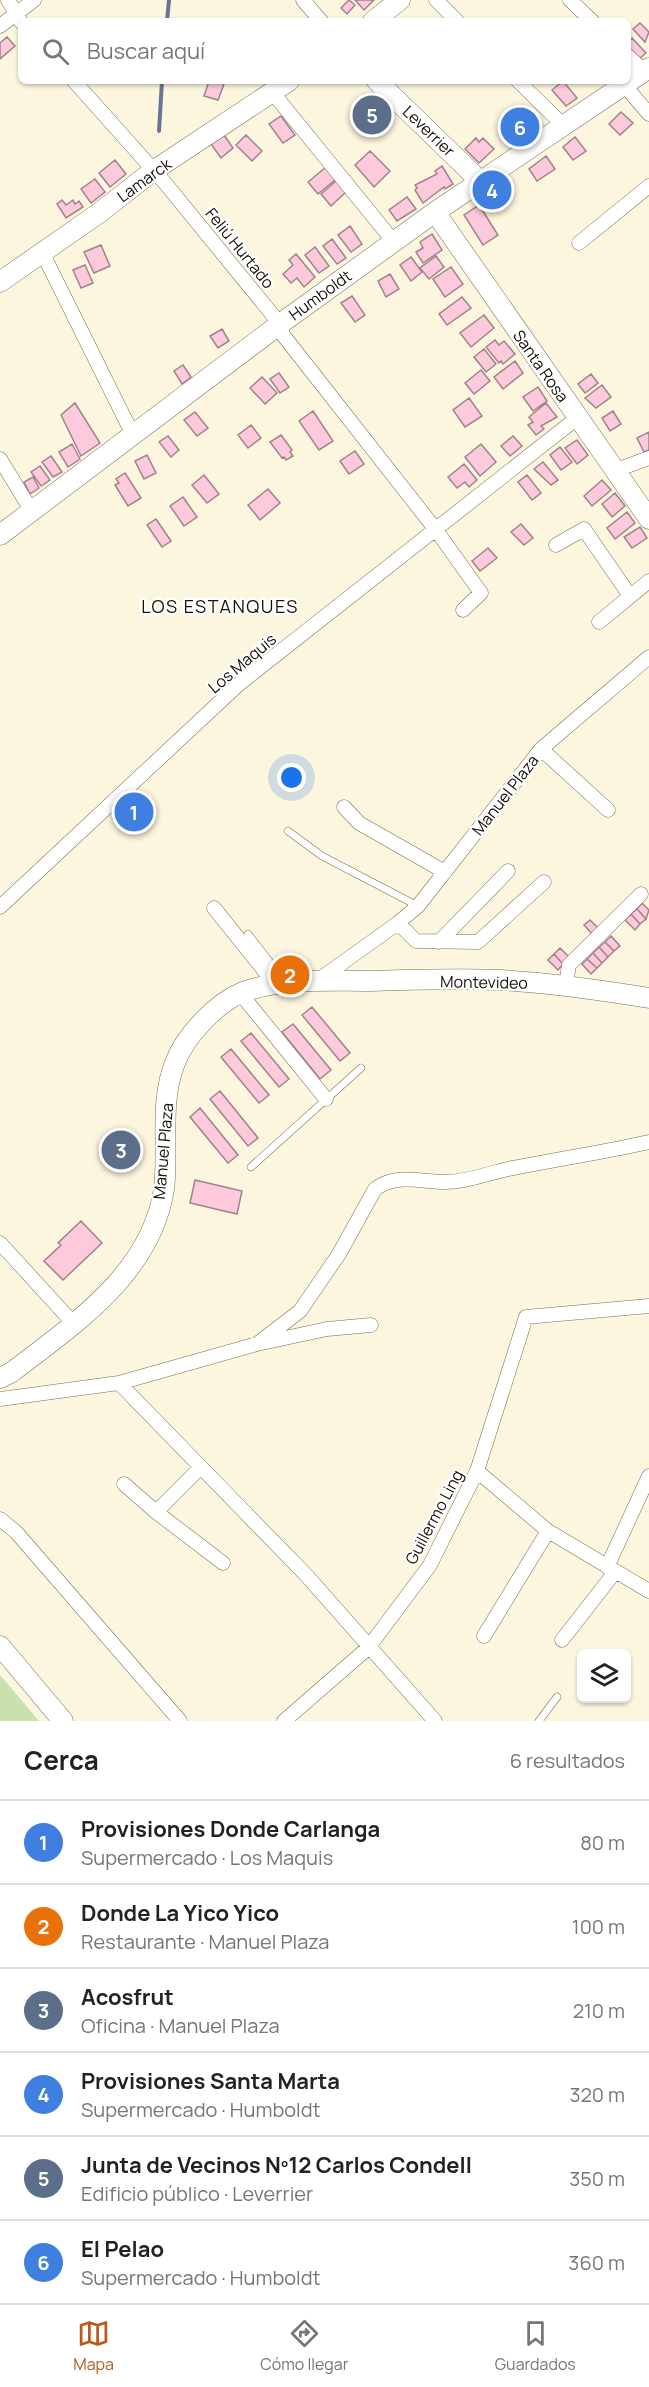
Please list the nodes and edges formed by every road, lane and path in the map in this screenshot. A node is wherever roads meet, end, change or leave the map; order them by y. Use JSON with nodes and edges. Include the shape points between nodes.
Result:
{"nodes":[{"id":1,"x":8,"y":0,"type":"edge"},
{"id":2,"x":34,"y":0,"type":"edge"},
{"id":3,"x":303,"y":0,"type":"edge"},
{"id":4,"x":400,"y":0,"type":"edge"},
{"id":5,"x":436,"y":0,"type":"edge"},
{"id":6,"x":570,"y":0,"type":"edge"},
{"id":7,"x":18,"y":18,"type":"edge"},
{"id":8,"x":318,"y":18,"type":"edge"},
{"id":9,"x":377,"y":18,"type":"edge"},
{"id":10,"x":454,"y":18,"type":"edge"},
{"id":11,"x":589,"y":18,"type":"edge"},
{"id":12,"x":0,"y":26,"type":"edge"},
{"id":13,"x":631,"y":58,"type":"edge"},
{"id":14,"x":647,"y":70,"type":"edge"},
{"id":15,"x":631,"y":82,"type":"edge"},
{"id":16,"x":77,"y":84,"type":"edge"},
{"id":17,"x":286,"y":84,"type":"edge"},
{"id":18,"x":380,"y":84,"type":"edge"},
{"id":19,"x":521,"y":84,"type":"edge"},
{"id":20,"x":628,"y":84,"type":"edge"},
{"id":21,"x":625,"y":86,"type":"junction"},
{"id":22,"x":273,"y":93,"type":"junction"},
{"id":23,"x":649,"y":114,"type":"edge"},
{"id":24,"x":565,"y":127,"type":"junction"},
{"id":25,"x":153,"y":171,"type":"junction"},
{"id":26,"x":481,"y":182,"type":"junction"},
{"id":27,"x":649,"y":186,"type":"edge"},
{"id":28,"x":435,"y":212,"type":"junction"},
{"id":29,"x":394,"y":242,"type":"junction"},
{"id":30,"x":579,"y":243,"type":"dead end"},
{"id":31,"x":43,"y":254,"type":"junction"},
{"id":32,"x":0,"y":282,"type":"edge"},
{"id":33,"x":280,"y":324,"type":"junction"},
{"id":34,"x":577,"y":418,"type":"junction"},
{"id":35,"x":133,"y":435,"type":"junction"},
{"id":36,"x":649,"y":458,"type":"edge"},
{"id":37,"x":0,"y":459,"type":"edge"},
{"id":38,"x":616,"y":470,"type":"junction"},
{"id":39,"x":32,"y":510,"type":"junction"},
{"id":40,"x":649,"y":519,"type":"edge"},
{"id":41,"x":436,"y":530,"type":"junction"},
{"id":42,"x":0,"y":535,"type":"edge"},
{"id":43,"x":556,"y":545,"type":"dead end"},
{"id":44,"x":649,"y":581,"type":"edge"},
{"id":45,"x":630,"y":596,"type":"junction"},
{"id":46,"x":463,"y":610,"type":"dead end"},
{"id":47,"x":599,"y":622,"type":"dead end"},
{"id":48,"x":649,"y":657,"type":"edge"},
{"id":49,"x":541,"y":749,"type":"junction"},
{"id":50,"x":344,"y":807,"type":"dead end"},
{"id":51,"x":608,"y":810,"type":"dead end"},
{"id":52,"x":288,"y":831,"type":"dead end"},
{"id":53,"x":508,"y":871,"type":"dead end"},
{"id":54,"x":445,"y":872,"type":"junction"},
{"id":55,"x":544,"y":882,"type":"dead end"},
{"id":56,"x":641,"y":894,"type":"dead end"},
{"id":57,"x":418,"y":906,"type":"junction"},
{"id":58,"x":0,"y":907,"type":"edge"},
{"id":59,"x":214,"y":908,"type":"dead end"},
{"id":60,"x":398,"y":923,"type":"junction"},
{"id":61,"x":248,"y":934,"type":"dead end"},
{"id":62,"x":440,"y":942,"type":"junction"},
{"id":63,"x":317,"y":981,"type":"junction"},
{"id":64,"x":281,"y":984,"type":"junction"},
{"id":65,"x":566,"y":985,"type":"junction"},
{"id":66,"x":240,"y":993,"type":"junction"},
{"id":67,"x":649,"y":998,"type":"edge"},
{"id":68,"x":361,"y":1068,"type":"dead end"},
{"id":69,"x":326,"y":1099,"type":"junction"},
{"id":70,"x":649,"y":1142,"type":"edge"},
{"id":71,"x":250,"y":1167,"type":"dead end"},
{"id":72,"x":0,"y":1243,"type":"edge"},
{"id":73,"x":649,"y":1306,"type":"edge"},
{"id":74,"x":74,"y":1324,"type":"junction"},
{"id":75,"x":371,"y":1325,"type":"dead end"},
{"id":76,"x":257,"y":1344,"type":"junction"},
{"id":77,"x":0,"y":1378,"type":"edge"},
{"id":78,"x":119,"y":1383,"type":"junction"},
{"id":79,"x":0,"y":1399,"type":"edge"},
{"id":80,"x":201,"y":1467,"type":"junction"},
{"id":81,"x":477,"y":1472,"type":"junction"},
{"id":82,"x":649,"y":1476,"type":"edge"},
{"id":83,"x":124,"y":1484,"type":"dead end"},
{"id":84,"x":156,"y":1512,"type":"junction"},
{"id":85,"x":0,"y":1519,"type":"edge"},
{"id":86,"x":548,"y":1531,"type":"junction"},
{"id":87,"x":223,"y":1563,"type":"dead end"},
{"id":88,"x":611,"y":1570,"type":"junction"},
{"id":89,"x":649,"y":1591,"type":"edge"},
{"id":90,"x":484,"y":1636,"type":"dead end"},
{"id":91,"x":562,"y":1640,"type":"dead end"},
{"id":92,"x":0,"y":1646,"type":"edge"},
{"id":93,"x":368,"y":1648,"type":"junction"},
{"id":94,"x":558,"y":1697,"type":"dead end"},
{"id":95,"x":63,"y":1721,"type":"edge"},
{"id":96,"x":180,"y":1721,"type":"edge"},
{"id":97,"x":284,"y":1721,"type":"edge"},
{"id":98,"x":435,"y":1721,"type":"edge"},
{"id":99,"x":539,"y":1721,"type":"edge"}],
"edges":[{"from":1,"to":7,"type":"street"},
{"from":2,"to":7,"type":"street"},
{"from":3,"to":8,"type":"street"},
{"from":4,"to":9,"type":"street"},
{"from":5,"to":10,"type":"street"},
{"from":6,"to":11,"type":"street"},
{"from":7,"to":12,"type":"street"},
{"from":13,"to":14,"type":"street"},
{"from":14,"to":15,"type":"street","name":"Humboldt"},
{"from":16,"to":25,"type":"street","name":"Feliú Hurtado"},
{"from":17,"to":22,"type":"street","name":"Lamarck"},
{"from":18,"to":26,"type":"street","name":"Leverrier"},
{"from":19,"to":24,"type":"street"},
{"from":20,"to":21,"type":"street","name":"Humboldt"},
{"from":21,"to":23,"type":"street"},
{"from":21,"to":24,"type":"street","name":"Humboldt"},
{"from":22,"to":25,"type":"street","name":"Lamarck"},
{"from":22,"to":29,"type":"street"},
{"from":24,"to":26,"type":"street","name":"Humboldt"},
{"from":25,"to":31,"type":"street","name":"Lamarck"},
{"from":25,"to":33,"type":"street","name":"Feliú Hurtado"},
{"from":26,"to":28,"type":"street","name":"Humboldt"},
{"from":27,"to":30,"type":"street"},
{"from":28,"to":29,"type":"street","name":"Humboldt"},
{"from":28,"to":34,"type":"street","name":"Santa Rosa"},
{"from":29,"to":33,"type":"street","name":"Humboldt"},
{"from":31,"to":32,"type":"street","name":"Lamarck"},
{"from":31,"to":35,"type":"street"},
{"from":33,"to":35,"type":"street","name":"Humboldt"},
{"from":33,"to":41,"type":"street","name":"Feliú Hurtado","via":[[283,334]]},
{"from":34,"to":38,"type":"street","name":"Santa Rosa"},
{"from":34,"to":41,"type":"street","name":"Los Maquis"},
{"from":35,"to":39,"type":"street","name":"Humboldt"},
{"from":36,"to":38,"type":"street"},
{"from":37,"to":39,"type":"street"},
{"from":38,"to":40,"type":"street","name":"Santa Rosa"},
{"from":39,"to":42,"type":"street","name":"Humboldt"},
{"from":41,"to":46,"type":"street","name":"Feliú Hurtado","via":[[481,593]]},
{"from":41,"to":58,"type":"street","name":"Los Maquis","via":[[239,684]]},
{"from":43,"to":45,"type":"street","via":[[584,529]]},
{"from":44,"to":45,"type":"street"},
{"from":45,"to":47,"type":"street"},
{"from":48,"to":49,"type":"street","name":"Manuel Plaza"},
{"from":49,"to":51,"type":"street"},
{"from":49,"to":54,"type":"street","name":"Manuel Plaza"},
{"from":50,"to":54,"type":"street","via":[[359,822]]},
{"from":52,"to":57,"type":"lane","via":[[340,866]]},
{"from":53,"to":62,"type":"street"},
{"from":54,"to":57,"type":"street","name":"Manuel Plaza"},
{"from":55,"to":62,"type":"street","via":[[482,941]]},
{"from":56,"to":65,"type":"street","via":[[569,965]]},
{"from":57,"to":60,"type":"street","name":"Manuel Plaza"},
{"from":59,"to":64,"type":"street"},
{"from":60,"to":62,"type":"street","via":[[413,940]]},
{"from":60,"to":63,"type":"street","name":"Manuel Plaza"},
{"from":61,"to":64,"type":"lane"},
{"from":63,"to":64,"type":"street","name":"Manuel Plaza"},
{"from":63,"to":65,"type":"street","name":"Montevideo","via":[[498,980]]},
{"from":64,"to":66,"type":"street","name":"Manuel Plaza"},
{"from":65,"to":67,"type":"street","name":"Montevideo"},
{"from":66,"to":69,"type":"street"},
{"from":66,"to":74,"type":"street","name":"Manuel Plaza","via":[[200,1024],[175,1062],[168,1086],[164,1189],[151,1233],[123,1278]]},
{"from":68,"to":69,"type":"lane"},
{"from":69,"to":71,"type":"lane"},
{"from":70,"to":76,"type":"street","via":[[462,1181],[384,1182],[375,1189],[339,1254],[300,1311]]},
{"from":72,"to":74,"type":"street"},
{"from":73,"to":81,"type":"street","name":"Guillermo Ling","via":[[526,1317]]},
{"from":74,"to":77,"type":"street","name":"Manuel Plaza"},
{"from":75,"to":76,"type":"street","via":[[327,1329]]},
{"from":76,"to":78,"type":"street"},
{"from":78,"to":79,"type":"street"},
{"from":78,"to":80,"type":"street"},
{"from":80,"to":84,"type":"street"},
{"from":80,"to":93,"type":"street","via":[[307,1576]]},
{"from":81,"to":86,"type":"street"},
{"from":81,"to":93,"type":"street","name":"Guillermo Ling","via":[[430,1564]]},
{"from":82,"to":88,"type":"street"},
{"from":83,"to":84,"type":"street"},
{"from":84,"to":87,"type":"street"},
{"from":85,"to":96,"type":"street","via":[[16,1532]]},
{"from":86,"to":88,"type":"street"},
{"from":86,"to":90,"type":"street"},
{"from":88,"to":89,"type":"street"},
{"from":88,"to":91,"type":"street"},
{"from":92,"to":95,"type":"street"},
{"from":93,"to":97,"type":"street","name":"Guillermo Ling"},
{"from":93,"to":98,"type":"street"},
{"from":94,"to":99,"type":"lane"}]}
